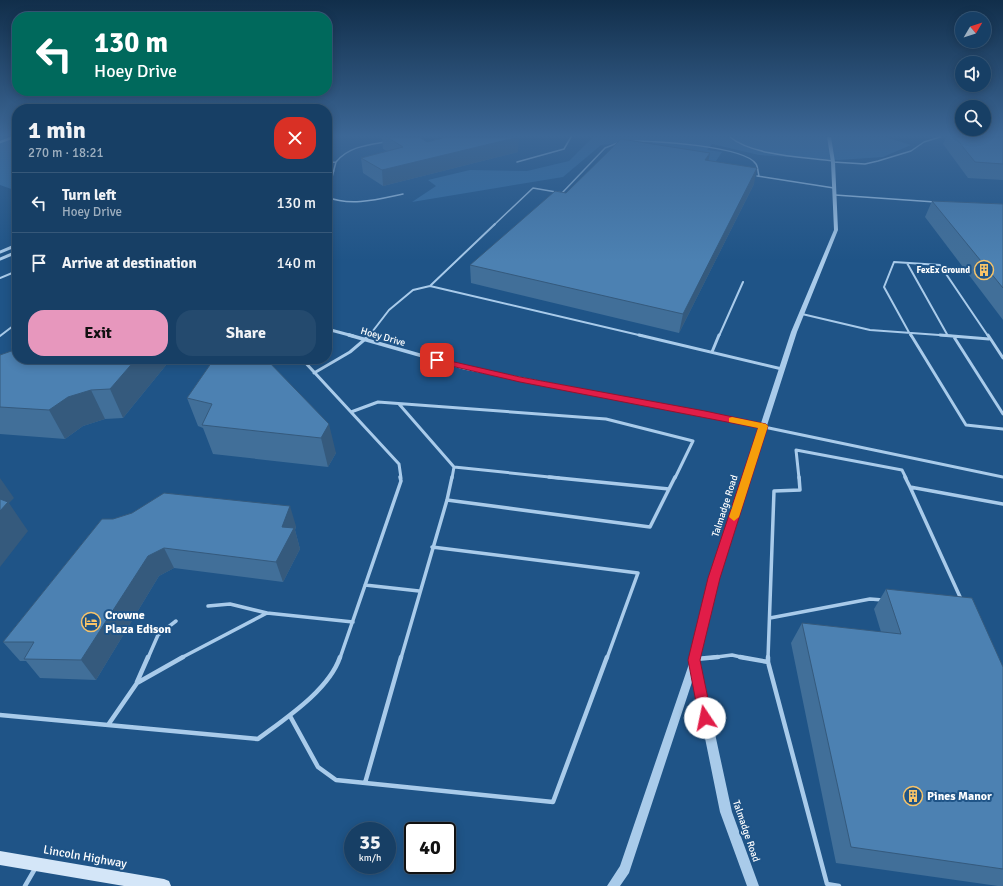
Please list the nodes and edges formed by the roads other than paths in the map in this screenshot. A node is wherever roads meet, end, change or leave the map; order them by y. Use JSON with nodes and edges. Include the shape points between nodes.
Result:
{"nodes":[{"id":1,"x":576,"y":178,"type":"edge"},
{"id":2,"x":770,"y":178,"type":"edge"},
{"id":3,"x":834,"y":178,"type":"edge"},
{"id":4,"x":835,"y":192,"type":"junction"},
{"id":5,"x":403,"y":194,"type":"dead end"},
{"id":6,"x":332,"y":200,"type":"edge"},
{"id":7,"x":936,"y":202,"type":"edge"},
{"id":8,"x":12,"y":247,"type":"edge"},
{"id":9,"x":0,"y":252,"type":"edge"},
{"id":10,"x":12,"y":254,"type":"edge"},
{"id":11,"x":0,"y":259,"type":"edge"},
{"id":12,"x":906,"y":262,"type":"junction"},
{"id":13,"x":12,"y":273,"type":"edge"},
{"id":14,"x":0,"y":278,"type":"edge"},
{"id":15,"x":743,"y":282,"type":"dead end"},
{"id":16,"x":430,"y":286,"type":"junction"},
{"id":17,"x":802,"y":314,"type":"junction"},
{"id":18,"x":12,"y":327,"type":"edge"},
{"id":19,"x":332,"y":330,"type":"edge"},
{"id":20,"x":910,"y":334,"type":"junction"},
{"id":21,"x":0,"y":336,"type":"edge"},
{"id":22,"x":948,"y":336,"type":"junction"},
{"id":23,"x":954,"y":337,"type":"junction"},
{"id":24,"x":989,"y":339,"type":"junction"},
{"id":25,"x":366,"y":340,"type":"junction"},
{"id":26,"x":712,"y":352,"type":"junction"},
{"id":27,"x":1003,"y":358,"type":"edge"},
{"id":28,"x":332,"y":362,"type":"edge"},
{"id":29,"x":306,"y":364,"type":"edge"},
{"id":30,"x":329,"y":364,"type":"edge"},
{"id":31,"x":783,"y":369,"type":"junction"},
{"id":32,"x":314,"y":373,"type":"junction"},
{"id":33,"x":399,"y":403,"type":"junction"},
{"id":34,"x":351,"y":412,"type":"junction"},
{"id":35,"x":1003,"y":414,"type":"edge"},
{"id":36,"x":763,"y":426,"type":"junction"},
{"id":37,"x":1003,"y":429,"type":"edge"},
{"id":38,"x":454,"y":467,"type":"junction"},
{"id":39,"x":1003,"y":477,"type":"edge"},
{"id":40,"x":910,"y":486,"type":"junction"},
{"id":41,"x":669,"y":489,"type":"junction"},
{"id":42,"x":447,"y":500,"type":"junction"},
{"id":43,"x":1003,"y":504,"type":"edge"},
{"id":44,"x":432,"y":547,"type":"junction"},
{"id":45,"x":365,"y":585,"type":"junction"},
{"id":46,"x":419,"y":591,"type":"junction"},
{"id":47,"x":886,"y":601,"type":"edge"},
{"id":48,"x":963,"y":604,"type":"edge"},
{"id":49,"x":208,"y":606,"type":"dead end"},
{"id":50,"x":267,"y":613,"type":"junction"},
{"id":51,"x":770,"y":618,"type":"junction"},
{"id":52,"x":176,"y":621,"type":"dead end"},
{"id":53,"x":353,"y":622,"type":"junction"},
{"id":54,"x":694,"y":660,"type":"junction"},
{"id":55,"x":768,"y":662,"type":"junction"},
{"id":56,"x":137,"y":683,"type":"junction"},
{"id":57,"x":0,"y":715,"type":"edge"},
{"id":58,"x":290,"y":716,"type":"junction"},
{"id":59,"x":108,"y":725,"type":"junction"},
{"id":60,"x":365,"y":783,"type":"junction"},
{"id":61,"x":0,"y":858,"type":"edge"},
{"id":62,"x":38,"y":864,"type":"junction"},
{"id":63,"x":25,"y":886,"type":"edge"},
{"id":64,"x":164,"y":886,"type":"edge"},
{"id":65,"x":613,"y":886,"type":"edge"},
{"id":66,"x":753,"y":886,"type":"edge"},
{"id":67,"x":839,"y":886,"type":"edge"}],
"edges":[{"from":1,"to":16,"type":"lane","via":[[562,193],[533,188]]},
{"from":2,"to":4,"type":"lane"},
{"from":3,"to":4,"type":"street","name":"Talmadge Road"},
{"from":4,"to":7,"type":"lane"},
{"from":4,"to":17,"type":"street","name":"Talmadge Road","via":[[836,230]]},
{"from":5,"to":6,"type":"lane","via":[[366,200]]},
{"from":8,"to":9,"type":"street"},
{"from":10,"to":11,"type":"street"},
{"from":12,"to":20,"type":"lane","via":[[894,262],[884,287]]},
{"from":12,"to":22,"type":"lane"},
{"from":12,"to":24,"type":"lane","via":[[940,265]]},
{"from":13,"to":14,"type":"lane"},
{"from":15,"to":26,"type":"lane"},
{"from":16,"to":25,"type":"lane","via":[[413,290],[389,310]]},
{"from":16,"to":26,"type":"lane"},
{"from":17,"to":20,"type":"lane","via":[[870,330]]},
{"from":17,"to":31,"type":"street","name":"Talmadge Road"},
{"from":18,"to":21,"type":"lane"},
{"from":19,"to":25,"type":"street","name":"Hoey Drive"},
{"from":20,"to":22,"type":"lane"},
{"from":20,"to":37,"type":"lane","via":[[966,425]]},
{"from":22,"to":23,"type":"lane"},
{"from":23,"to":24,"type":"lane"},
{"from":23,"to":35,"type":"lane"},
{"from":24,"to":27,"type":"lane"},
{"from":25,"to":28,"type":"lane"},
{"from":25,"to":36,"type":"street","name":"Hoey Drive","via":[[466,368]]},
{"from":26,"to":31,"type":"lane"},
{"from":29,"to":32,"type":"lane"},
{"from":30,"to":32,"type":"lane"},
{"from":31,"to":36,"type":"street","name":"Talmadge Road"},
{"from":32,"to":34,"type":"lane"},
{"from":33,"to":34,"type":"lane","via":[[378,402]]},
{"from":33,"to":38,"type":"lane"},
{"from":33,"to":41,"type":"lane","via":[[606,419],[693,441]]},
{"from":34,"to":45,"type":"lane","via":[[399,464],[401,481]]},
{"from":36,"to":39,"type":"lane"},
{"from":36,"to":54,"type":"street","name":"Talmadge Road","via":[[714,578]]},
{"from":38,"to":41,"type":"lane"},
{"from":38,"to":42,"type":"lane"},
{"from":40,"to":43,"type":"lane"},
{"from":40,"to":48,"type":"lane"},
{"from":40,"to":51,"type":"lane","via":[[902,470],[796,450],[800,490],[774,491]]},
{"from":41,"to":42,"type":"lane","via":[[650,527]]},
{"from":42,"to":44,"type":"lane"},
{"from":44,"to":46,"type":"lane"},
{"from":44,"to":60,"type":"lane","via":[[638,573],[554,802]]},
{"from":45,"to":46,"type":"lane"},
{"from":45,"to":53,"type":"lane"},
{"from":46,"to":60,"type":"lane"},
{"from":47,"to":51,"type":"lane","via":[[870,599]]},
{"from":49,"to":50,"type":"lane","via":[[237,604]]},
{"from":50,"to":53,"type":"lane"},
{"from":50,"to":56,"type":"lane"},
{"from":51,"to":55,"type":"lane"},
{"from":52,"to":56,"type":"lane","via":[[158,635]]},
{"from":53,"to":58,"type":"lane","via":[[336,669],[322,687]]},
{"from":54,"to":55,"type":"lane","via":[[732,655]]},
{"from":54,"to":65,"type":"street","via":[[625,869]]},
{"from":54,"to":66,"type":"street","name":"Talmadge Road","via":[[726,812]]},
{"from":55,"to":67,"type":"lane","via":[[827,884]]},
{"from":56,"to":59,"type":"lane"},
{"from":57,"to":59,"type":"lane"},
{"from":58,"to":59,"type":"lane","via":[[258,739]]},
{"from":58,"to":60,"type":"lane","via":[[318,767],[336,780]]},
{"from":61,"to":62,"type":"main road","name":"Lincoln Highway"},
{"from":62,"to":63,"type":"lane"},
{"from":62,"to":64,"type":"main road","name":"Lincoln Highway"}]}
